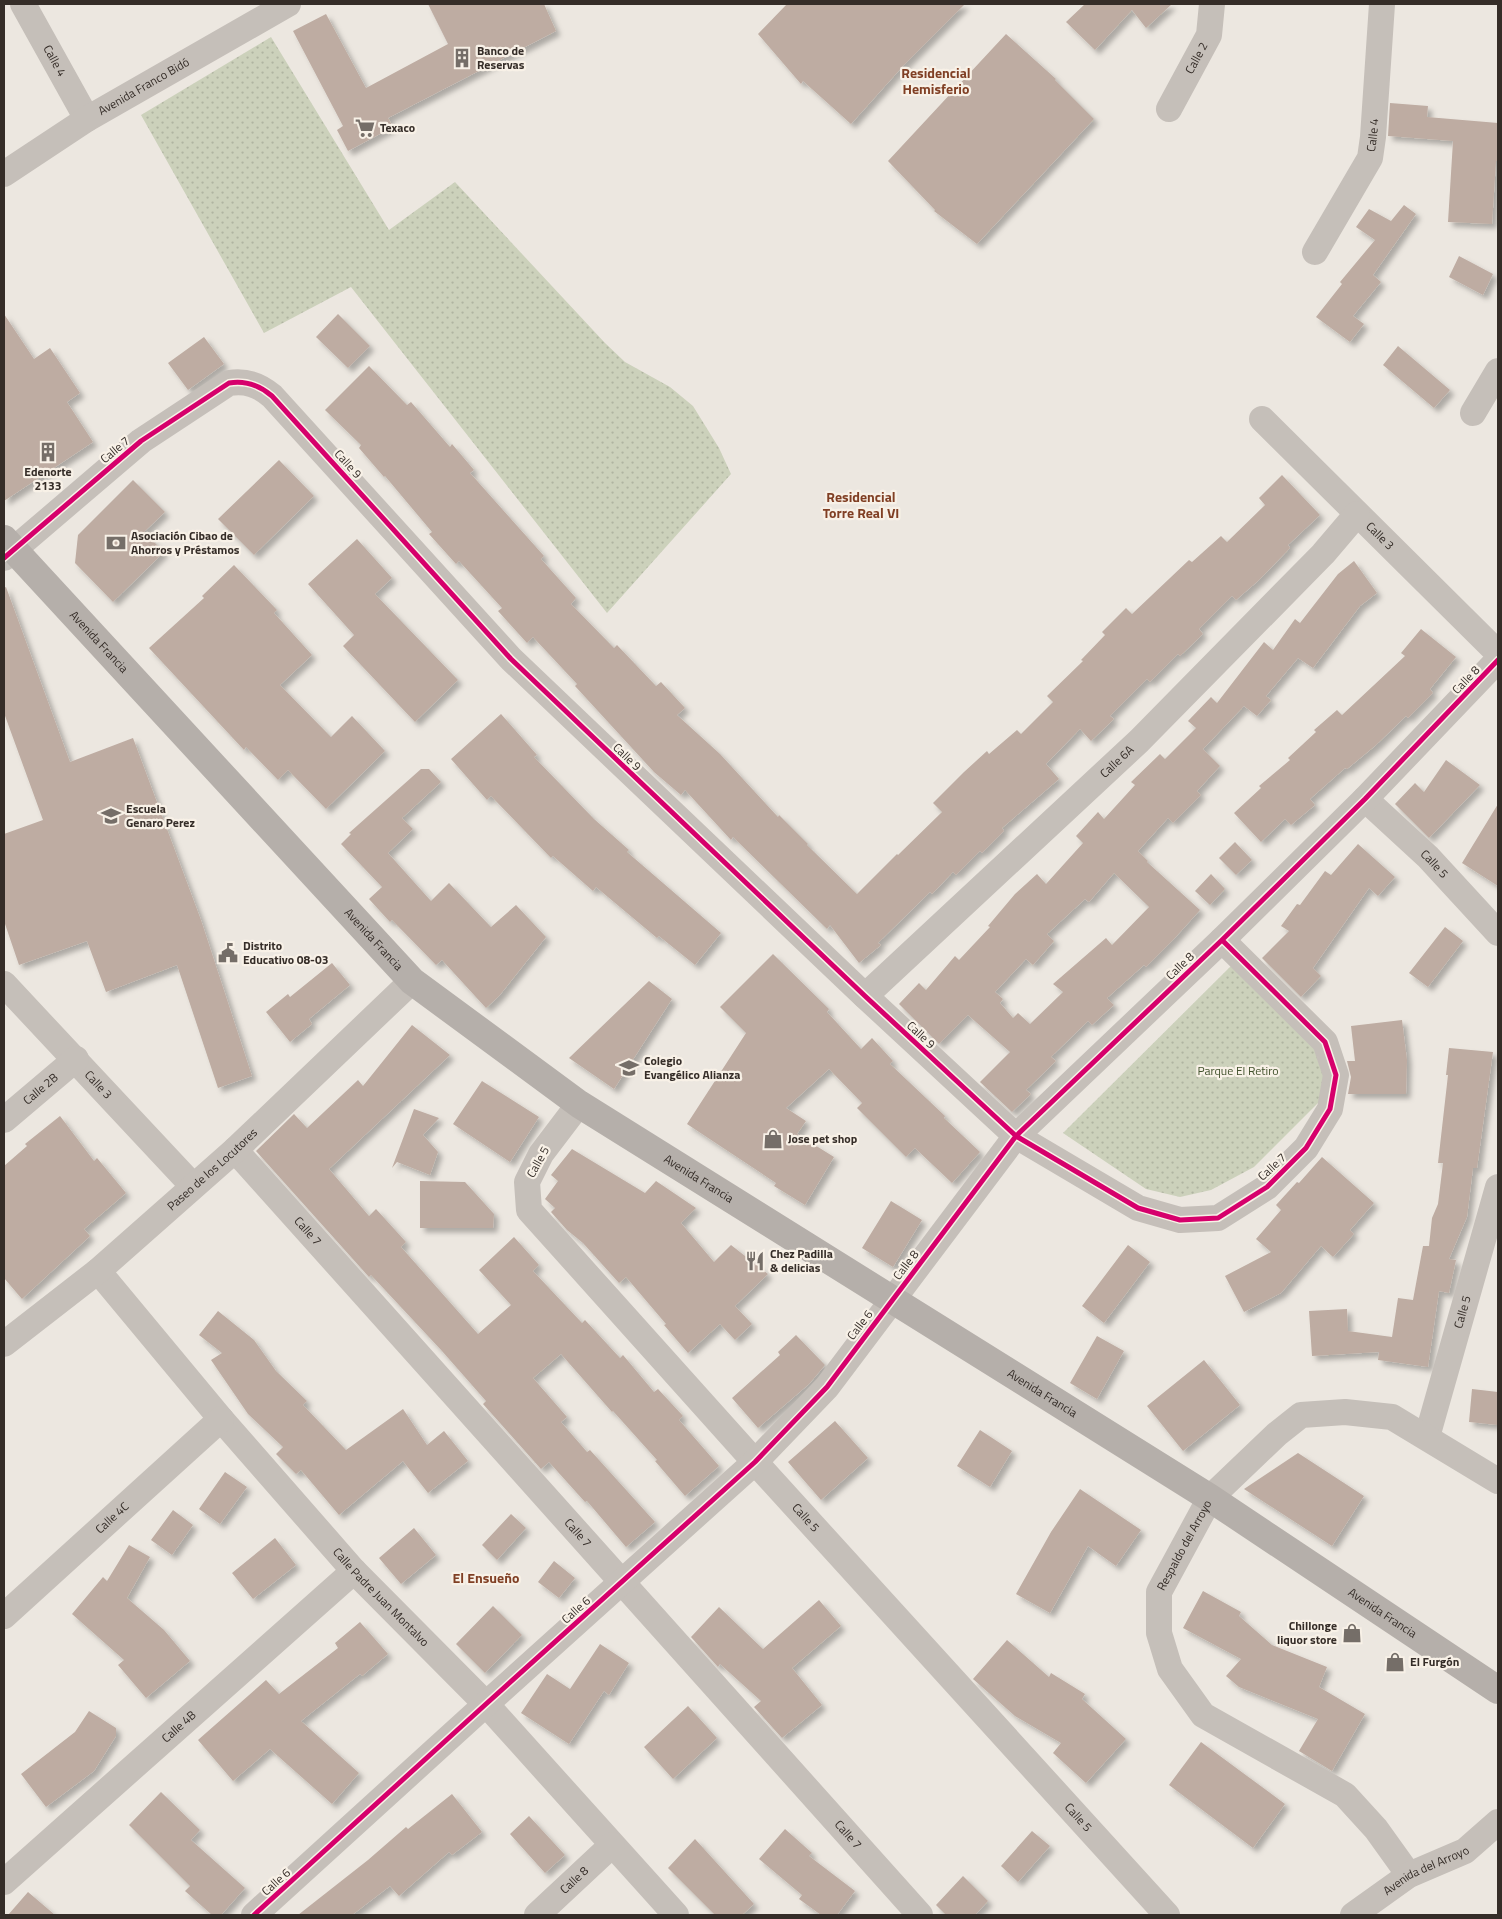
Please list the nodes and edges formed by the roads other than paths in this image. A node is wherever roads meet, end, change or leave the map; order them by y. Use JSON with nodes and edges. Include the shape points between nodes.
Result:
{"nodes":[{"id":1,"x":23,"y":4,"type":"edge"},
{"id":2,"x":288,"y":4,"type":"edge"},
{"id":3,"x":1212,"y":4,"type":"edge"},
{"id":4,"x":1382,"y":4,"type":"edge"},
{"id":5,"x":1169,"y":109,"type":"dead end"},
{"id":6,"x":87,"y":119,"type":"junction"},
{"id":7,"x":4,"y":174,"type":"edge"},
{"id":8,"x":1315,"y":252,"type":"dead end"},
{"id":9,"x":1498,"y":371,"type":"edge"},
{"id":10,"x":239,"y":382,"type":"joint"},
{"id":11,"x":1473,"y":413,"type":"dead end"},
{"id":12,"x":1262,"y":419,"type":"dead end"},
{"id":13,"x":1357,"y":514,"type":"junction"},
{"id":14,"x":7,"y":549,"type":"edge"},
{"id":15,"x":1498,"y":653,"type":"edge"},
{"id":16,"x":1498,"y":660,"type":"edge"},
{"id":17,"x":1365,"y":799,"type":"junction"},
{"id":18,"x":1498,"y":933,"type":"edge"},
{"id":19,"x":1222,"y":940,"type":"junction"},
{"id":20,"x":412,"y":981,"type":"junction"},
{"id":21,"x":4,"y":984,"type":"edge"},
{"id":22,"x":865,"y":996,"type":"junction"},
{"id":23,"x":76,"y":1059,"type":"junction"},
{"id":24,"x":579,"y":1104,"type":"junction"},
{"id":25,"x":4,"y":1120,"type":"edge"},
{"id":26,"x":1016,"y":1136,"type":"junction"},
{"id":27,"x":235,"y":1150,"type":"junction"},
{"id":28,"x":193,"y":1186,"type":"junction"},
{"id":29,"x":1498,"y":1187,"type":"edge"},
{"id":30,"x":98,"y":1271,"type":"junction"},
{"id":31,"x":892,"y":1300,"type":"junction"},
{"id":32,"x":4,"y":1344,"type":"edge"},
{"id":33,"x":221,"y":1419,"type":"junction"},
{"id":34,"x":1427,"y":1437,"type":"junction"},
{"id":35,"x":755,"y":1462,"type":"junction"},
{"id":36,"x":1498,"y":1481,"type":"edge"},
{"id":37,"x":1210,"y":1498,"type":"junction"},
{"id":38,"x":354,"y":1571,"type":"junction"},
{"id":39,"x":621,"y":1583,"type":"junction"},
{"id":40,"x":4,"y":1616,"type":"edge"},
{"id":41,"x":1498,"y":1690,"type":"edge"},
{"id":42,"x":486,"y":1704,"type":"junction"},
{"id":43,"x":1498,"y":1822,"type":"edge"},
{"id":44,"x":612,"y":1845,"type":"junction"},
{"id":45,"x":1409,"y":1875,"type":"junction"},
{"id":46,"x":4,"y":1882,"type":"edge"},
{"id":47,"x":254,"y":1915,"type":"edge"},
{"id":48,"x":537,"y":1915,"type":"edge"},
{"id":49,"x":676,"y":1915,"type":"edge"},
{"id":50,"x":920,"y":1915,"type":"edge"},
{"id":51,"x":1168,"y":1915,"type":"edge"},
{"id":52,"x":1353,"y":1915,"type":"edge"}],
"edges":[{"from":1,"to":6,"type":"street","name":"Calle 4"},
{"from":2,"to":6,"type":"street","name":"Avenida Franco Bidó"},
{"from":3,"to":5,"type":"street","name":"Calle 2","via":[[1209,35]]},
{"from":4,"to":8,"type":"street","name":"Calle 4","via":[[1370,158]]},
{"from":6,"to":7,"type":"street","name":"Avenida Franco Bidó"},
{"from":9,"to":11,"type":"street"},
{"from":10,"to":14,"type":"street","name":"Calle 7","via":[[229,383],[141,441]]},
{"from":10,"to":22,"type":"street","name":"Calle 9","via":[[259,386],[272,396],[511,659]]},
{"from":12,"to":13,"type":"street","name":"Calle 3"},
{"from":13,"to":15,"type":"street","name":"Calle 3"},
{"from":13,"to":22,"type":"street","name":"Calle 6A","via":[[1323,554],[1139,741]]},
{"from":14,"to":20,"type":"main road","name":"Avenida Francia"},
{"from":16,"to":17,"type":"street","name":"Calle 8"},
{"from":17,"to":18,"type":"street","name":"Calle 5","via":[[1428,857]]},
{"from":17,"to":19,"type":"street","name":"Calle 8"},
{"from":19,"to":26,"type":"street","name":"Calle 8"},
{"from":19,"to":26,"type":"street","name":"Calle 7","via":[[1324,1042],[1336,1074],[1330,1109],[1306,1148],[1266,1187],[1218,1218],[1180,1220],[1138,1208]]},
{"from":20,"to":24,"type":"main road","name":"Avenida Francia"},
{"from":20,"to":27,"type":"street","name":"Paseo de los Locutores"},
{"from":21,"to":23,"type":"street","name":"Calle 3"},
{"from":22,"to":26,"type":"street","name":"Calle 9"},
{"from":23,"to":25,"type":"street","name":"Calle 2B"},
{"from":23,"to":28,"type":"street","name":"Calle 3"},
{"from":24,"to":31,"type":"main road","name":"Avenida Francia"},
{"from":24,"to":35,"type":"street","name":"Calle 5","via":[[540,1154],[527,1182],[529,1210]]},
{"from":26,"to":31,"type":"street","name":"Calle 8"},
{"from":27,"to":28,"type":"street","name":"Paseo de los Locutores"},
{"from":27,"to":39,"type":"street","name":"Calle 7"},
{"from":28,"to":30,"type":"street","name":"Paseo de los Locutores"},
{"from":29,"to":34,"type":"street","name":"Calle 5"},
{"from":30,"to":32,"type":"street","name":"Paseo de los Locutores"},
{"from":30,"to":33,"type":"street","name":"Calle Padre Juan Montalvo"},
{"from":31,"to":35,"type":"street","name":"Calle 6","via":[[827,1387]]},
{"from":31,"to":37,"type":"main road","name":"Avenida Francia"},
{"from":33,"to":38,"type":"street","name":"Calle Padre Juan Montalvo"},
{"from":33,"to":40,"type":"street","name":"Calle 4C"},
{"from":34,"to":36,"type":"street","name":"Respaldo del Arroyo"},
{"from":34,"to":37,"type":"street","name":"Respaldo del Arroyo","via":[[1392,1417],[1345,1412],[1302,1415],[1277,1434]]},
{"from":35,"to":39,"type":"street","name":"Calle 6"},
{"from":35,"to":51,"type":"street","name":"Calle 5"},
{"from":37,"to":41,"type":"main road","name":"Avenida Francia"},
{"from":37,"to":45,"type":"street","name":"Respaldo del Arroyo","via":[[1159,1592],[1159,1633],[1170,1670],[1203,1715],[1345,1795],[1376,1829]]},
{"from":38,"to":42,"type":"street","name":"Calle Padre Juan Montalvo"},
{"from":38,"to":46,"type":"street","name":"Calle 4B"},
{"from":39,"to":42,"type":"street","name":"Calle 6"},
{"from":39,"to":50,"type":"street","name":"Calle 7"},
{"from":42,"to":44,"type":"street","name":"Calle Padre Juan Montalvo"},
{"from":42,"to":47,"type":"street","name":"Calle 6"},
{"from":43,"to":45,"type":"street","name":"Avenida del Arroyo","via":[[1465,1851]]},
{"from":44,"to":48,"type":"street","name":"Calle 8"},
{"from":44,"to":49,"type":"street","name":"Calle Padre Juan Montalvo"},
{"from":45,"to":52,"type":"street","name":"Avenida del Arroyo"}]}
